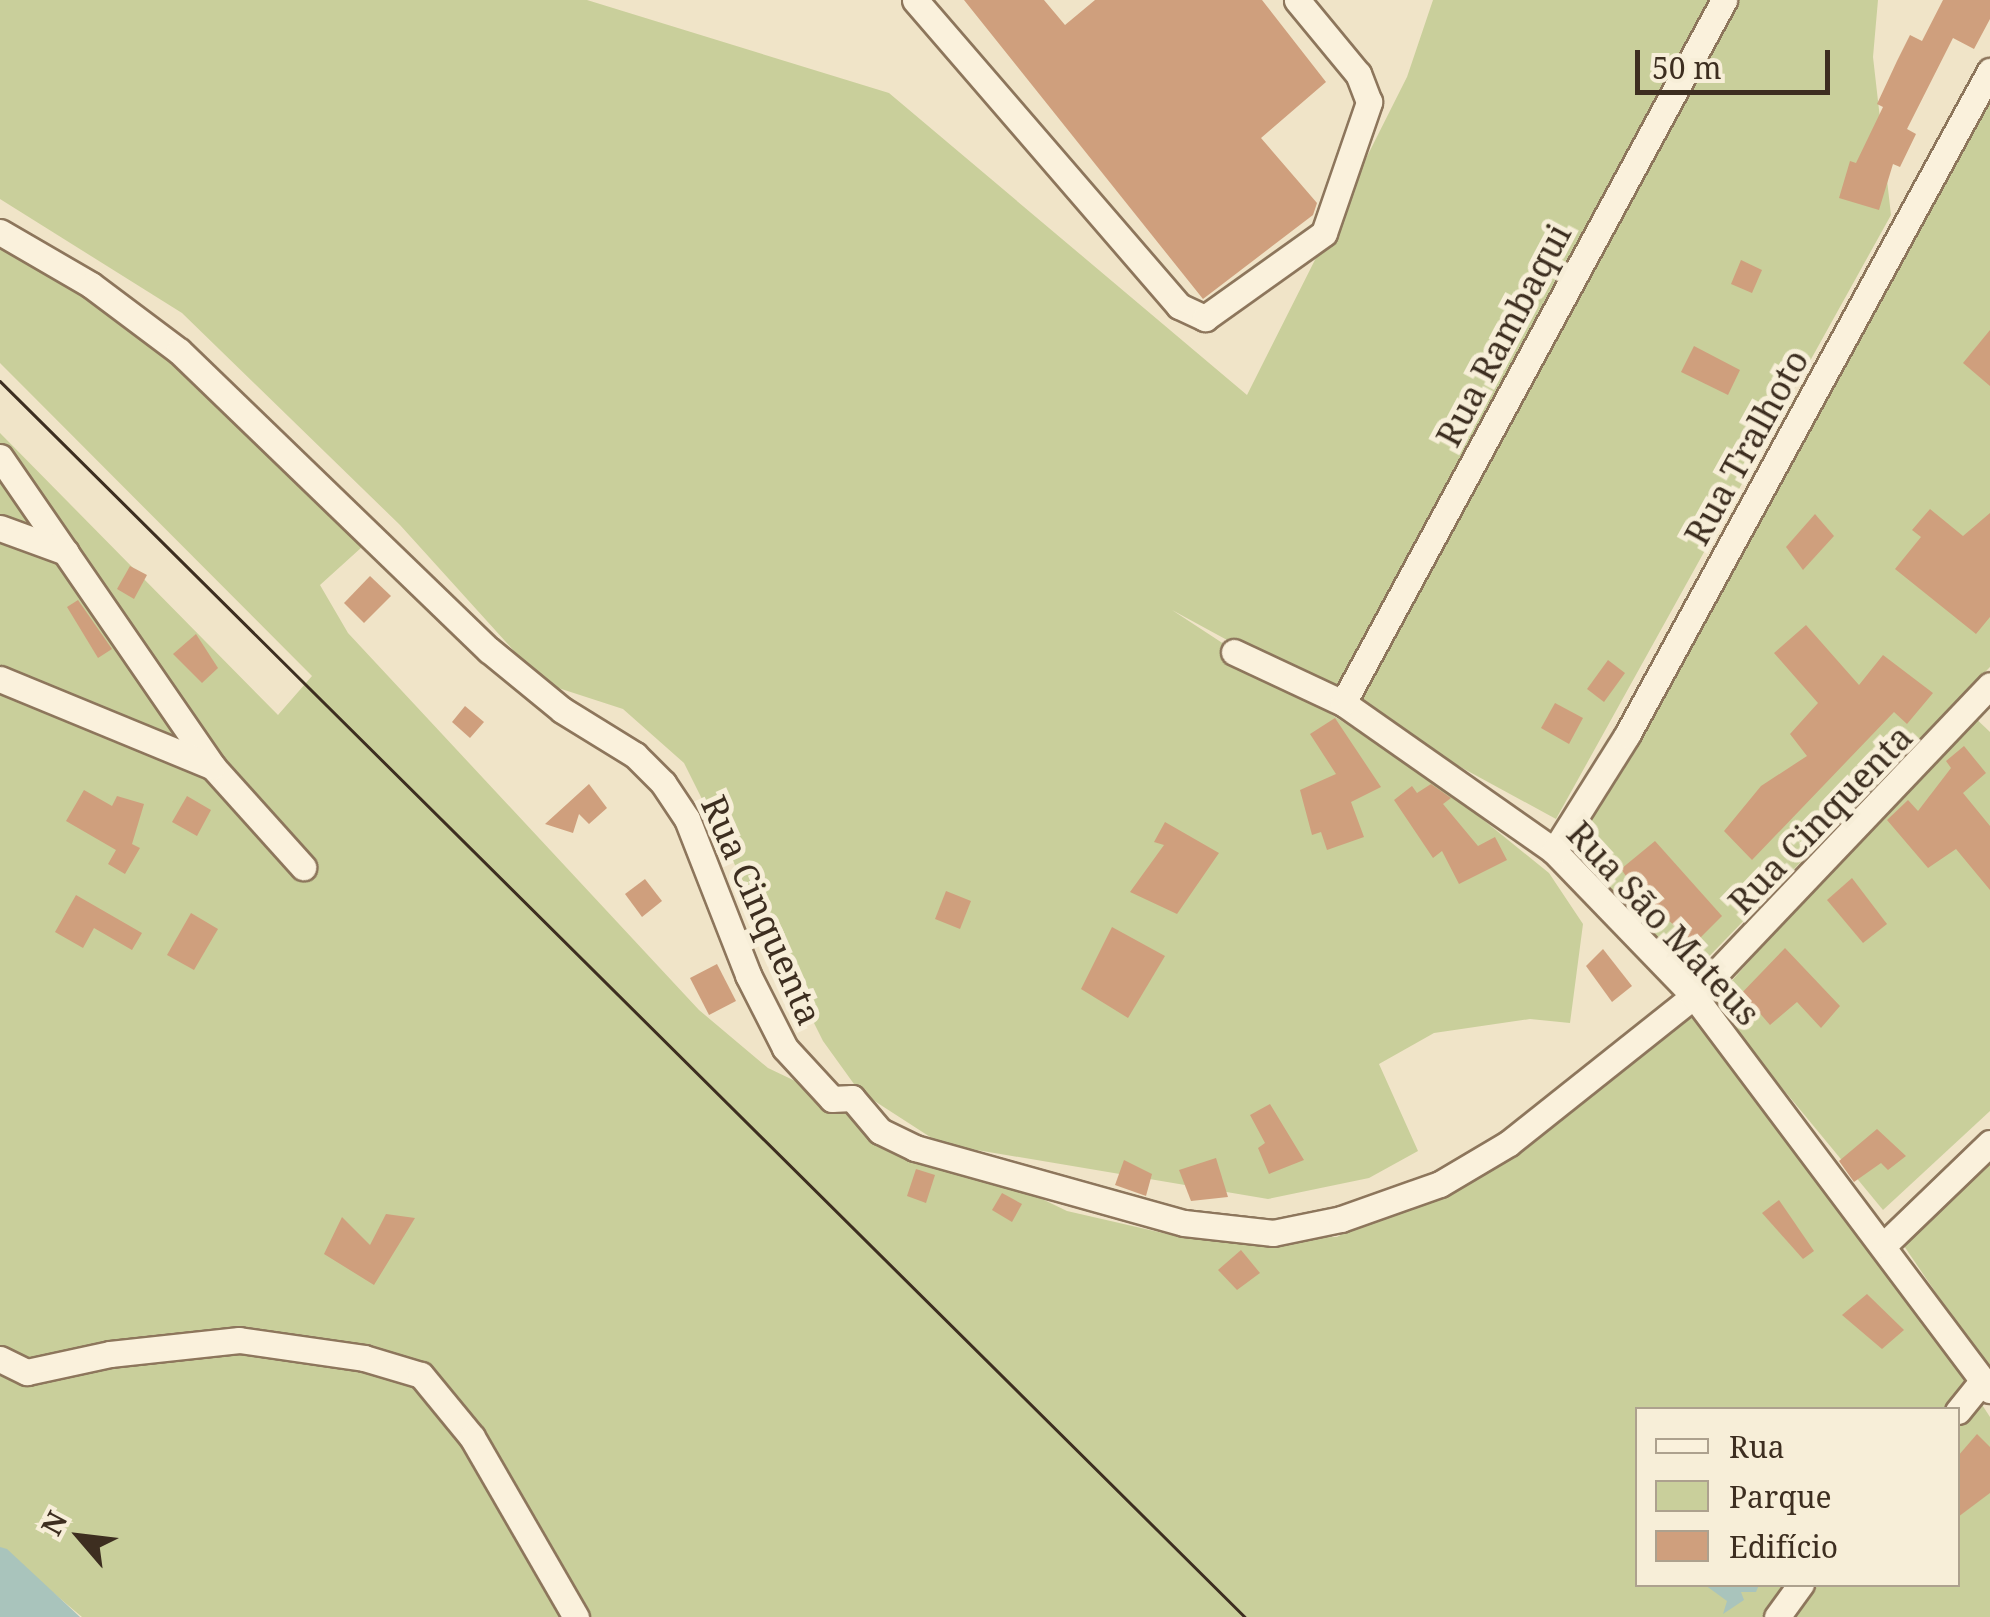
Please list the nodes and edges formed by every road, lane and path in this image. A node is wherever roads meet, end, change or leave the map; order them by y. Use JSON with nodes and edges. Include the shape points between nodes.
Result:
{"nodes":[{"id":1,"x":915,"y":0,"type":"edge"},
{"id":2,"x":1297,"y":0,"type":"edge"},
{"id":3,"x":1724,"y":0,"type":"edge"},
{"id":4,"x":1990,"y":71,"type":"edge"},
{"id":5,"x":0,"y":232,"type":"edge"},
{"id":6,"x":0,"y":457,"type":"edge"},
{"id":7,"x":0,"y":528,"type":"edge"},
{"id":8,"x":66,"y":552,"type":"junction"},
{"id":9,"x":1234,"y":652,"type":"dead end"},
{"id":10,"x":0,"y":680,"type":"edge"},
{"id":11,"x":1990,"y":685,"type":"edge"},
{"id":12,"x":1343,"y":704,"type":"junction"},
{"id":13,"x":213,"y":767,"type":"junction"},
{"id":14,"x":1554,"y":851,"type":"junction"},
{"id":15,"x":303,"y":867,"type":"dead end"},
{"id":16,"x":1694,"y":996,"type":"junction"},
{"id":17,"x":1990,"y":1143,"type":"edge"},
{"id":18,"x":1884,"y":1245,"type":"junction"},
{"id":19,"x":0,"y":1359,"type":"edge"},
{"id":20,"x":1987,"y":1385,"type":"edge"},
{"id":21,"x":1960,"y":1409,"type":"edge"},
{"id":22,"x":1799,"y":1587,"type":"edge"},
{"id":23,"x":576,"y":1617,"type":"edge"},
{"id":24,"x":1777,"y":1617,"type":"edge"}],
"edges":[{"from":1,"to":2,"type":"street","via":[[1178,306],[1205,318],[1324,233],[1369,102],[1358,74]]},
{"from":3,"to":12,"type":"street","name":"Rua Rambaqui"},
{"from":4,"to":14,"type":"street","name":"Rua Tralhoto","via":[[1626,735]]},
{"from":5,"to":16,"type":"street","name":"Rua Cinquenta","via":[[91,285],[178,351],[489,650],[562,710],[635,755],[687,818],[748,975],[803,1070],[832,1099],[852,1098],[880,1131],[915,1148],[1184,1223],[1273,1233],[1342,1218],[1440,1184],[1509,1143]]},
{"from":6,"to":8,"type":"street"},
{"from":7,"to":8,"type":"street"},
{"from":8,"to":13,"type":"street"},
{"from":9,"to":12,"type":"street","name":"Rua São Mateus"},
{"from":10,"to":13,"type":"street"},
{"from":11,"to":16,"type":"street","name":"Rua Cinquenta"},
{"from":12,"to":14,"type":"street","name":"Rua São Mateus"},
{"from":13,"to":15,"type":"street"},
{"from":14,"to":16,"type":"street","name":"Rua São Mateus"},
{"from":16,"to":18,"type":"street","name":"Rua São Mateus"},
{"from":17,"to":18,"type":"street"},
{"from":18,"to":20,"type":"street","name":"Rua São Mateus"},
{"from":19,"to":23,"type":"street","via":[[27,1372],[110,1354],[239,1340],[364,1358],[421,1376],[472,1437]]},
{"from":20,"to":21,"type":"street"},
{"from":22,"to":24,"type":"street"}]}
